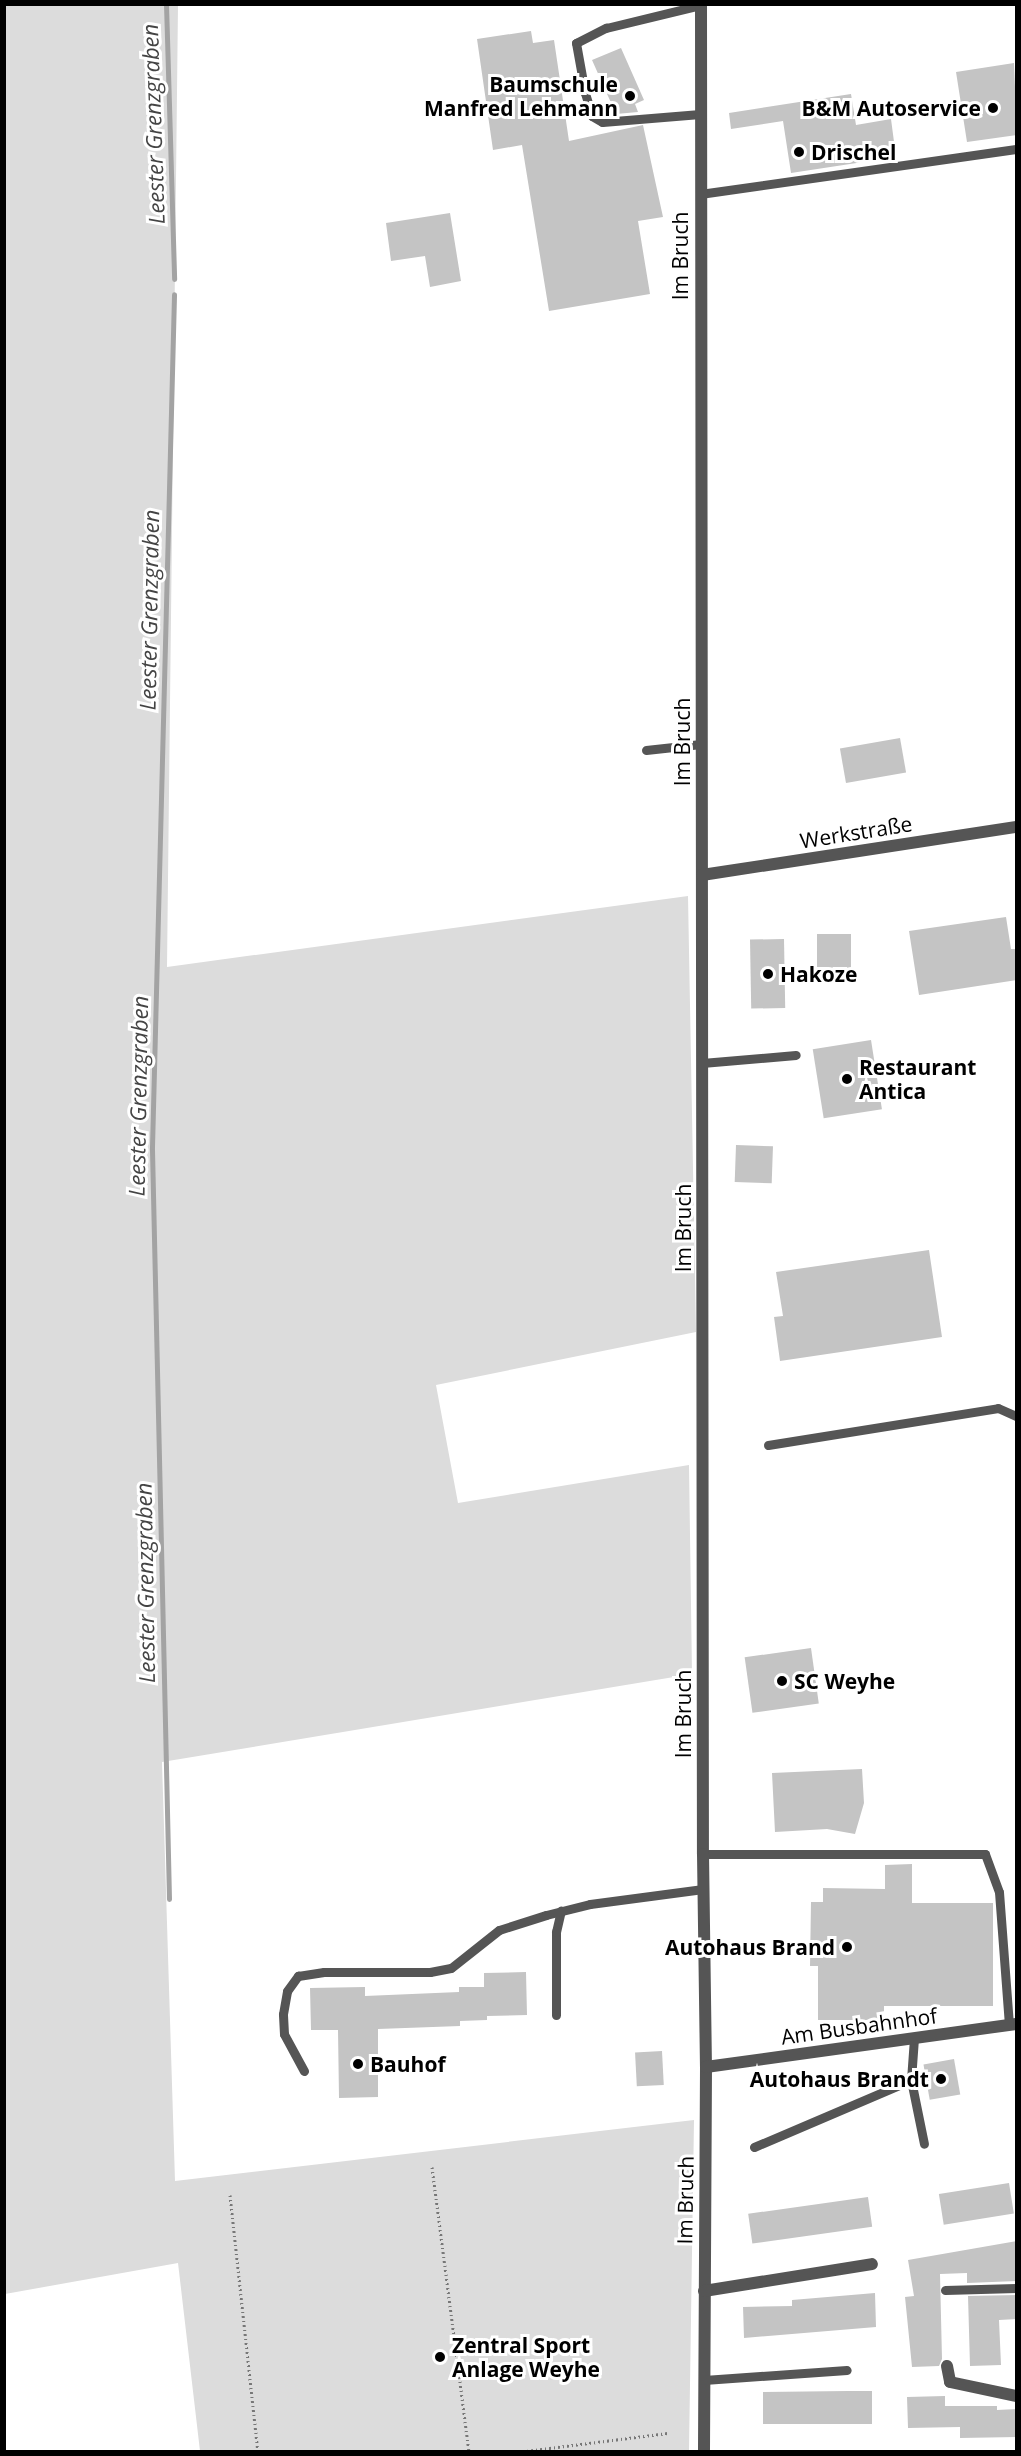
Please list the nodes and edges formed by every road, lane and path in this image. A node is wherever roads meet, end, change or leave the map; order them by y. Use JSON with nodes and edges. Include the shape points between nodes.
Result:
{"nodes":[{"id":1,"x":700,"y":5,"type":"edge"},
{"id":2,"x":700,"y":114,"type":"junction"},
{"id":3,"x":1017,"y":149,"type":"edge"},
{"id":4,"x":700,"y":194,"type":"junction"},
{"id":5,"x":701,"y":744,"type":"junction"},
{"id":6,"x":646,"y":750,"type":"dead end"},
{"id":7,"x":1017,"y":827,"type":"edge"},
{"id":8,"x":702,"y":874,"type":"junction"},
{"id":9,"x":796,"y":1055,"type":"dead end"},
{"id":10,"x":702,"y":1063,"type":"junction"},
{"id":11,"x":1017,"y":1416,"type":"edge"},
{"id":12,"x":768,"y":1445,"type":"dead end"},
{"id":13,"x":702,"y":1854,"type":"junction"},
{"id":14,"x":703,"y":1889,"type":"junction"},
{"id":15,"x":561,"y":1911,"type":"junction"},
{"id":16,"x":556,"y":2015,"type":"dead end"},
{"id":17,"x":1013,"y":2025,"type":"edge"},
{"id":18,"x":914,"y":2038,"type":"junction"},
{"id":19,"x":706,"y":2067,"type":"junction"},
{"id":20,"x":304,"y":2072,"type":"dead end"},
{"id":21,"x":911,"y":2080,"type":"junction"},
{"id":22,"x":924,"y":2144,"type":"dead end"},
{"id":23,"x":754,"y":2147,"type":"dead end"},
{"id":24,"x":432,"y":2167,"type":"dead end"},
{"id":25,"x":230,"y":2195,"type":"dead end"},
{"id":26,"x":872,"y":2265,"type":"dead end"},
{"id":27,"x":1017,"y":2288,"type":"edge"},
{"id":28,"x":945,"y":2290,"type":"dead end"},
{"id":29,"x":704,"y":2291,"type":"junction"},
{"id":30,"x":947,"y":2366,"type":"dead end"},
{"id":31,"x":847,"y":2370,"type":"dead end"},
{"id":32,"x":704,"y":2380,"type":"junction"},
{"id":33,"x":1017,"y":2396,"type":"edge"},
{"id":34,"x":668,"y":2433,"type":"dead end"},
{"id":35,"x":258,"y":2451,"type":"edge"},
{"id":36,"x":469,"y":2451,"type":"edge"},
{"id":37,"x":518,"y":2451,"type":"edge"},
{"id":38,"x":704,"y":2451,"type":"edge"}],
"edges":[{"from":1,"to":2,"type":"street","name":"Im Bruch"},
{"from":1,"to":2,"type":"lane","via":[[606,28],[576,43],[592,116],[602,122]]},
{"from":2,"to":4,"type":"street","name":"Im Bruch"},
{"from":3,"to":4,"type":"lane"},
{"from":4,"to":5,"type":"street","name":"Im Bruch"},
{"from":5,"to":6,"type":"lane"},
{"from":5,"to":8,"type":"street","name":"Im Bruch"},
{"from":7,"to":8,"type":"street","name":"Werkstraße"},
{"from":8,"to":10,"type":"street","name":"Im Bruch"},
{"from":9,"to":10,"type":"lane"},
{"from":10,"to":13,"type":"street","name":"Im Bruch"},
{"from":11,"to":12,"type":"lane","via":[[998,1408]]},
{"from":13,"to":14,"type":"street","name":"Im Bruch"},
{"from":13,"to":17,"type":"lane","via":[[985,1854],[999,1892]]},
{"from":14,"to":15,"type":"lane"},
{"from":14,"to":19,"type":"street","name":"Im Bruch"},
{"from":15,"to":16,"type":"lane","via":[[556,1932]]},
{"from":15,"to":20,"type":"lane","via":[[499,1930],[451,1968],[298,1976],[286,1991],[284,2034]]},
{"from":17,"to":18,"type":"street","name":"Am Busbahnhof"},
{"from":18,"to":19,"type":"street","name":"Am Busbahnhof"},
{"from":18,"to":21,"type":"lane"},
{"from":19,"to":29,"type":"street","name":"Im Bruch"},
{"from":21,"to":22,"type":"lane"},
{"from":21,"to":23,"type":"lane"},
{"from":24,"to":36,"type":"path"},
{"from":25,"to":35,"type":"path"},
{"from":26,"to":29,"type":"street"},
{"from":27,"to":28,"type":"lane"},
{"from":29,"to":32,"type":"street","name":"Im Bruch"},
{"from":30,"to":33,"type":"street","via":[[950,2382]]},
{"from":31,"to":32,"type":"lane"},
{"from":32,"to":38,"type":"street","name":"Im Bruch"},
{"from":34,"to":37,"type":"path"}]}
